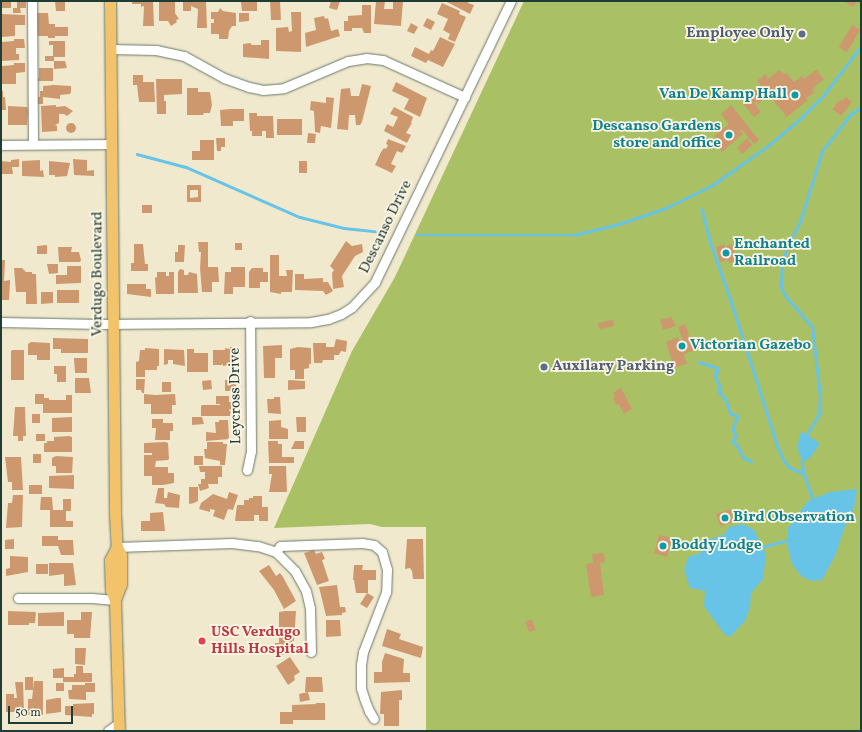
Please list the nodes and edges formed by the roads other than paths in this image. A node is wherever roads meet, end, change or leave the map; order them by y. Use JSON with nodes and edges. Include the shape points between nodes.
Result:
{"nodes":[{"id":1,"x":32,"y":1,"type":"edge"},
{"id":2,"x":110,"y":1,"type":"edge"},
{"id":3,"x":512,"y":1,"type":"edge"},
{"id":4,"x":110,"y":49,"type":"junction"},
{"id":5,"x":464,"y":97,"type":"junction"},
{"id":6,"x":33,"y":144,"type":"junction"},
{"id":7,"x":111,"y":144,"type":"junction"},
{"id":8,"x":1,"y":145,"type":"edge"},
{"id":9,"x":250,"y":321,"type":"junction"},
{"id":10,"x":1,"y":322,"type":"edge"},
{"id":11,"x":113,"y":323,"type":"junction"},
{"id":12,"x":247,"y":470,"type":"dead end"},
{"id":13,"x":117,"y":547,"type":"junction"},
{"id":14,"x":276,"y":552,"type":"junction"},
{"id":15,"x":18,"y":598,"type":"dead end"},
{"id":16,"x":116,"y":600,"type":"junction"},
{"id":17,"x":311,"y":652,"type":"dead end"},
{"id":18,"x":374,"y":719,"type":"dead end"},
{"id":19,"x":119,"y":727,"type":"edge"},
{"id":20,"x":108,"y":731,"type":"edge"}],
"edges":[{"from":1,"to":6,"type":"street"},
{"from":2,"to":4,"type":"main road","name":"Verdugo Boulevard"},
{"from":3,"to":5,"type":"street","name":"Descanso Drive"},
{"from":4,"to":5,"type":"street","via":[[156,50],[184,56],[224,78],[263,90],[284,88],[348,61],[366,58],[383,60]]},
{"from":4,"to":7,"type":"main road","name":"Verdugo Boulevard"},
{"from":5,"to":9,"type":"street","name":"Descanso Drive","via":[[390,254],[375,282],[363,296],[352,307],[328,319],[311,322]]},
{"from":6,"to":7,"type":"street"},
{"from":6,"to":8,"type":"street"},
{"from":7,"to":11,"type":"main road","name":"Verdugo Boulevard"},
{"from":9,"to":11,"type":"street","name":"Descanso Drive"},
{"from":9,"to":12,"type":"street","name":"Leycross Drive","via":[[251,451]]},
{"from":10,"to":11,"type":"street","name":"Descanso Drive"},
{"from":11,"to":13,"type":"main road","name":"Verdugo Boulevard"},
{"from":13,"to":14,"type":"street","via":[[232,544],[258,546]]},
{"from":13,"to":16,"type":"main road","name":"Verdugo Boulevard","via":[[110,560],[111,590]]},
{"from":14,"to":17,"type":"street","via":[[295,571],[306,591],[310,608]]},
{"from":14,"to":18,"type":"street","via":[[280,546],[366,543],[374,545],[382,552],[387,569],[386,592],[361,665],[361,688],[368,711]]},
{"from":15,"to":16,"type":"street"},
{"from":16,"to":19,"type":"main road","name":"Verdugo Boulevard"},
{"from":19,"to":20,"type":"street"}]}
